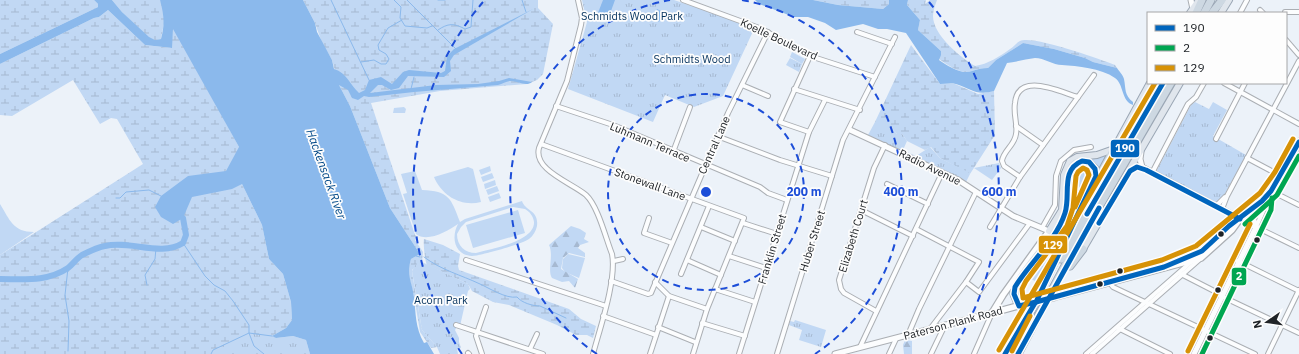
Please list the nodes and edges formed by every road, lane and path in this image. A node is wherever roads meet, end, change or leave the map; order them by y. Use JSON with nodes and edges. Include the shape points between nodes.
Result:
{"nodes":[{"id":1,"x":578,"y":0,"type":"edge"},
{"id":2,"x":683,"y":0,"type":"edge"},
{"id":3,"x":1191,"y":0,"type":"edge"},
{"id":4,"x":1199,"y":0,"type":"edge"},
{"id":5,"x":1202,"y":0,"type":"edge"},
{"id":6,"x":1211,"y":0,"type":"edge"},
{"id":7,"x":1219,"y":0,"type":"edge"},
{"id":8,"x":1222,"y":0,"type":"edge"},
{"id":9,"x":1229,"y":0,"type":"edge"},
{"id":10,"x":1247,"y":0,"type":"edge"},
{"id":11,"x":1193,"y":12,"type":"edge"},
{"id":12,"x":1205,"y":12,"type":"edge"},
{"id":13,"x":1213,"y":12,"type":"edge"},
{"id":14,"x":1213,"y":12,"type":"edge"},
{"id":15,"x":1222,"y":12,"type":"edge"},
{"id":16,"x":1241,"y":12,"type":"edge"},
{"id":17,"x":1285,"y":12,"type":"dead end"},
{"id":18,"x":1299,"y":12,"type":"edge"},
{"id":19,"x":768,"y":32,"type":"junction"},
{"id":20,"x":857,"y":32,"type":"dead end"},
{"id":21,"x":895,"y":37,"type":"dead end"},
{"id":22,"x":1287,"y":41,"type":"edge"},
{"id":23,"x":892,"y":44,"type":"junction"},
{"id":24,"x":1299,"y":55,"type":"edge"},
{"id":25,"x":810,"y":56,"type":"junction"},
{"id":26,"x":1299,"y":61,"type":"edge"},
{"id":27,"x":1094,"y":75,"type":"dead end"},
{"id":28,"x":875,"y":77,"type":"junction"},
{"id":29,"x":1149,"y":84,"type":"edge"},
{"id":30,"x":1157,"y":84,"type":"edge"},
{"id":31,"x":1162,"y":84,"type":"edge"},
{"id":32,"x":1170,"y":84,"type":"edge"},
{"id":33,"x":1179,"y":84,"type":"edge"},
{"id":34,"x":1203,"y":84,"type":"edge"},
{"id":35,"x":1226,"y":84,"type":"edge"},
{"id":36,"x":1244,"y":84,"type":"edge"},
{"id":37,"x":1287,"y":84,"type":"edge"},
{"id":38,"x":1287,"y":84,"type":"edge"},
{"id":39,"x":742,"y":85,"type":"junction"},
{"id":40,"x":794,"y":89,"type":"junction"},
{"id":41,"x":1240,"y":92,"type":"junction"},
{"id":42,"x":768,"y":96,"type":"dead end"},
{"id":43,"x":1078,"y":97,"type":"junction"},
{"id":44,"x":825,"y":100,"type":"junction"},
{"id":45,"x":556,"y":106,"type":"junction"},
{"id":46,"x":690,"y":107,"type":"dead end"},
{"id":47,"x":860,"y":110,"type":"junction"},
{"id":48,"x":1273,"y":110,"type":"junction"},
{"id":49,"x":1299,"y":124,"type":"edge"},
{"id":50,"x":1016,"y":126,"type":"junction"},
{"id":51,"x":850,"y":130,"type":"junction"},
{"id":52,"x":809,"y":132,"type":"junction"},
{"id":53,"x":717,"y":136,"type":"junction"},
{"id":54,"x":1216,"y":139,"type":"dead end"},
{"id":55,"x":1299,"y":142,"type":"edge"},
{"id":56,"x":541,"y":144,"type":"junction"},
{"id":57,"x":884,"y":145,"type":"junction"},
{"id":58,"x":1044,"y":145,"type":"junction"},
{"id":59,"x":1091,"y":148,"type":"dead end"},
{"id":60,"x":1114,"y":149,"type":"junction"},
{"id":61,"x":673,"y":152,"type":"junction"},
{"id":62,"x":1141,"y":152,"type":"junction"},
{"id":63,"x":1121,"y":156,"type":"junction"},
{"id":64,"x":1247,"y":158,"type":"junction"},
{"id":65,"x":705,"y":165,"type":"junction"},
{"id":66,"x":798,"y":166,"type":"junction"},
{"id":67,"x":1142,"y":167,"type":"junction"},
{"id":68,"x":1130,"y":171,"type":"junction"},
{"id":69,"x":942,"y":173,"type":"junction"},
{"id":70,"x":1152,"y":173,"type":"junction"},
{"id":71,"x":832,"y":176,"type":"junction"},
{"id":72,"x":1281,"y":176,"type":"junction"},
{"id":73,"x":1020,"y":177,"type":"junction"},
{"id":74,"x":887,"y":184,"type":"dead end"},
{"id":75,"x":1271,"y":191,"type":"junction"},
{"id":76,"x":976,"y":192,"type":"junction"},
{"id":77,"x":1227,"y":196,"type":"junction"},
{"id":78,"x":1265,"y":198,"type":"junction"},
{"id":79,"x":690,"y":199,"type":"junction"},
{"id":80,"x":788,"y":200,"type":"junction"},
{"id":81,"x":928,"y":204,"type":"junction"},
{"id":82,"x":1299,"y":205,"type":"edge"},
{"id":83,"x":709,"y":206,"type":"junction"},
{"id":84,"x":1216,"y":206,"type":"junction"},
{"id":85,"x":1256,"y":206,"type":"junction"},
{"id":86,"x":1001,"y":208,"type":"junction"},
{"id":87,"x":1222,"y":209,"type":"junction"},
{"id":88,"x":861,"y":210,"type":"junction"},
{"id":89,"x":1081,"y":210,"type":"junction"},
{"id":90,"x":649,"y":218,"type":"dead end"},
{"id":91,"x":1240,"y":219,"type":"junction"},
{"id":92,"x":743,"y":223,"type":"junction"},
{"id":93,"x":1030,"y":223,"type":"junction"},
{"id":94,"x":701,"y":227,"type":"junction"},
{"id":95,"x":990,"y":227,"type":"dead end"},
{"id":96,"x":1256,"y":227,"type":"junction"},
{"id":97,"x":1042,"y":228,"type":"junction"},
{"id":98,"x":916,"y":229,"type":"junction"},
{"id":99,"x":1049,"y":231,"type":"junction"},
{"id":100,"x":777,"y":234,"type":"junction"},
{"id":101,"x":913,"y":236,"type":"junction"},
{"id":102,"x":736,"y":241,"type":"junction"},
{"id":103,"x":672,"y":243,"type":"junction"},
{"id":104,"x":949,"y":245,"type":"junction"},
{"id":105,"x":1212,"y":245,"type":"junction"},
{"id":106,"x":1299,"y":248,"type":"edge"},
{"id":107,"x":1083,"y":249,"type":"joint"},
{"id":108,"x":1202,"y":250,"type":"junction"},
{"id":109,"x":729,"y":256,"type":"junction"},
{"id":110,"x":1201,"y":258,"type":"junction"},
{"id":111,"x":623,"y":259,"type":"dead end"},
{"id":112,"x":466,"y":260,"type":"dead end"},
{"id":113,"x":686,"y":260,"type":"junction"},
{"id":114,"x":614,"y":261,"type":"junction"},
{"id":115,"x":1192,"y":261,"type":"junction"},
{"id":116,"x":1238,"y":261,"type":"junction"},
{"id":117,"x":1164,"y":267,"type":"junction"},
{"id":118,"x":766,"y":268,"type":"junction"},
{"id":119,"x":1183,"y":268,"type":"junction"},
{"id":120,"x":681,"y":274,"type":"dead end"},
{"id":121,"x":721,"y":275,"type":"junction"},
{"id":122,"x":1181,"y":275,"type":"junction"},
{"id":123,"x":1115,"y":280,"type":"junction"},
{"id":124,"x":611,"y":281,"type":"junction"},
{"id":125,"x":655,"y":282,"type":"junction"},
{"id":126,"x":966,"y":282,"type":"junction"},
{"id":127,"x":1109,"y":282,"type":"junction"},
{"id":128,"x":1054,"y":287,"type":"junction"},
{"id":129,"x":715,"y":289,"type":"junction"},
{"id":130,"x":1118,"y":289,"type":"junction"},
{"id":131,"x":1299,"y":290,"type":"edge"},
{"id":132,"x":669,"y":296,"type":"junction"},
{"id":133,"x":1222,"y":296,"type":"junction"},
{"id":134,"x":755,"y":302,"type":"junction"},
{"id":135,"x":1147,"y":303,"type":"junction"},
{"id":136,"x":1021,"y":305,"type":"junction"},
{"id":137,"x":486,"y":306,"type":"dead end"},
{"id":138,"x":606,"y":306,"type":"junction"},
{"id":139,"x":707,"y":309,"type":"junction"},
{"id":140,"x":876,"y":311,"type":"junction"},
{"id":141,"x":1030,"y":311,"type":"junction"},
{"id":142,"x":992,"y":313,"type":"junction"},
{"id":143,"x":604,"y":316,"type":"junction"},
{"id":144,"x":702,"y":323,"type":"junction"},
{"id":145,"x":456,"y":325,"type":"dead end"},
{"id":146,"x":945,"y":325,"type":"junction"},
{"id":147,"x":1282,"y":325,"type":"junction"},
{"id":148,"x":658,"y":327,"type":"junction"},
{"id":149,"x":1118,"y":328,"type":"junction"},
{"id":150,"x":930,"y":329,"type":"junction"},
{"id":151,"x":1205,"y":330,"type":"junction"},
{"id":152,"x":478,"y":332,"type":"junction"},
{"id":153,"x":1299,"y":333,"type":"edge"},
{"id":154,"x":537,"y":334,"type":"dead end"},
{"id":155,"x":656,"y":335,"type":"junction"},
{"id":156,"x":908,"y":335,"type":"junction"},
{"id":157,"x":745,"y":336,"type":"junction"},
{"id":158,"x":896,"y":338,"type":"junction"},
{"id":159,"x":695,"y":342,"type":"junction"},
{"id":160,"x":860,"y":347,"type":"junction"},
{"id":161,"x":530,"y":349,"type":"junction"},
{"id":162,"x":847,"y":352,"type":"edge"},
{"id":163,"x":482,"y":354,"type":"edge"},
{"id":164,"x":543,"y":354,"type":"edge"},
{"id":165,"x":593,"y":354,"type":"edge"},
{"id":166,"x":650,"y":354,"type":"edge"},
{"id":167,"x":693,"y":354,"type":"edge"},
{"id":168,"x":739,"y":354,"type":"edge"},
{"id":169,"x":777,"y":354,"type":"edge"},
{"id":170,"x":835,"y":354,"type":"edge"},
{"id":171,"x":889,"y":354,"type":"edge"},
{"id":172,"x":931,"y":354,"type":"edge"},
{"id":173,"x":974,"y":354,"type":"edge"},
{"id":174,"x":1005,"y":354,"type":"edge"},
{"id":175,"x":1018,"y":354,"type":"edge"},
{"id":176,"x":1089,"y":354,"type":"edge"},
{"id":177,"x":1170,"y":354,"type":"edge"},
{"id":178,"x":1194,"y":354,"type":"edge"},
{"id":179,"x":1255,"y":354,"type":"edge"},
{"id":180,"x":1268,"y":354,"type":"edge"}],
"edges":[{"from":1,"to":45,"type":"street","via":[[582,25],[567,79]]},
{"from":2,"to":19,"type":"street","name":"Koelle Boulevard"},
{"from":3,"to":11,"type":"street"},
{"from":4,"to":11,"type":"main road"},
{"from":5,"to":11,"type":"highway"},
{"from":6,"to":12,"type":"highway"},
{"from":7,"to":13,"type":"highway"},
{"from":8,"to":14,"type":"highway"},
{"from":9,"to":15,"type":"main road"},
{"from":10,"to":16,"type":"street"},
{"from":17,"to":18,"type":"street"},
{"from":19,"to":25,"type":"street","name":"Koelle Boulevard"},
{"from":19,"to":39,"type":"street","name":"Central Lane"},
{"from":20,"to":23,"type":"street"},
{"from":21,"to":23,"type":"street","name":"Huber Street"},
{"from":22,"to":24,"type":"street"},
{"from":23,"to":28,"type":"street","name":"Huber Street"},
{"from":25,"to":28,"type":"street","name":"Koelle Boulevard"},
{"from":25,"to":40,"type":"street"},
{"from":26,"to":37,"type":"street"},
{"from":27,"to":43,"type":"street"},
{"from":28,"to":47,"type":"street","name":"Huber Street"},
{"from":29,"to":60,"type":"main road"},
{"from":30,"to":63,"type":"highway"},
{"from":31,"to":63,"type":"highway"},
{"from":32,"to":128,"type":"highway"},
{"from":33,"to":62,"type":"main road"},
{"from":34,"to":70,"type":"street","via":[[1196,98],[1188,104]]},
{"from":35,"to":41,"type":"street"},
{"from":36,"to":41,"type":"street"},
{"from":38,"to":48,"type":"street"},
{"from":39,"to":42,"type":"street"},
{"from":39,"to":53,"type":"street","name":"Central Lane"},
{"from":40,"to":44,"type":"street"},
{"from":40,"to":52,"type":"street","via":[[780,122]]},
{"from":41,"to":48,"type":"street"},
{"from":41,"to":54,"type":"street"},
{"from":43,"to":50,"type":"street","via":[[1039,85],[1029,85],[1016,96]]},
{"from":43,"to":58,"type":"street"},
{"from":44,"to":47,"type":"street"},
{"from":44,"to":52,"type":"street","name":"Franklin Street"},
{"from":45,"to":56,"type":"street"},
{"from":45,"to":61,"type":"street","name":"Luhmann Terrace","via":[[613,125]]},
{"from":46,"to":61,"type":"street"},
{"from":47,"to":51,"type":"street","name":"Huber Street"},
{"from":48,"to":49,"type":"street"},
{"from":48,"to":64,"type":"street"},
{"from":50,"to":58,"type":"street"},
{"from":50,"to":73,"type":"street","via":[[1016,138],[1002,161],[1004,166]]},
{"from":51,"to":57,"type":"street","name":"Radio Avenue"},
{"from":51,"to":71,"type":"street","name":"Huber Street"},
{"from":52,"to":66,"type":"street","name":"Franklin Street"},
{"from":53,"to":65,"type":"street","name":"Central Lane"},
{"from":53,"to":66,"type":"street"},
{"from":55,"to":72,"type":"main road"},
{"from":56,"to":79,"type":"street","name":"Stonewall Lane"},
{"from":56,"to":114,"type":"street","via":[[538,157],[543,165],[588,198]]},
{"from":57,"to":69,"type":"street","name":"Radio Avenue"},
{"from":57,"to":88,"type":"street","name":"Elizabeth Court"},
{"from":58,"to":73,"type":"street"},
{"from":59,"to":97,"type":"street","via":[[1074,150],[1061,161],[1056,176],[1055,205]]},
{"from":60,"to":89,"type":"highway"},
{"from":60,"to":99,"type":"main road","via":[[1097,155],[1077,157],[1070,162],[1063,178],[1062,210]]},
{"from":61,"to":65,"type":"street","name":"Luhmann Terrace"},
{"from":62,"to":67,"type":"street"},
{"from":62,"to":68,"type":"main road"},
{"from":63,"to":141,"type":"highway"},
{"from":64,"to":72,"type":"street"},
{"from":64,"to":77,"type":"street"},
{"from":65,"to":79,"type":"street","name":"Central Lane"},
{"from":65,"to":80,"type":"street","name":"Luhmann Terrace"},
{"from":66,"to":71,"type":"street"},
{"from":66,"to":80,"type":"street","name":"Franklin Street"},
{"from":67,"to":68,"type":"street"},
{"from":67,"to":70,"type":"street"},
{"from":68,"to":107,"type":"main road"},
{"from":69,"to":76,"type":"street","name":"Radio Avenue"},
{"from":69,"to":81,"type":"street"},
{"from":70,"to":84,"type":"street"},
{"from":71,"to":169,"type":"street","name":"Huber Street"},
{"from":72,"to":75,"type":"main road"},
{"from":73,"to":86,"type":"street"},
{"from":74,"to":81,"type":"street"},
{"from":75,"to":78,"type":"main road"},
{"from":75,"to":82,"type":"street"},
{"from":76,"to":86,"type":"street","name":"Radio Avenue"},
{"from":76,"to":104,"type":"street"},
{"from":77,"to":84,"type":"street"},
{"from":77,"to":87,"type":"street"},
{"from":78,"to":85,"type":"main road"},
{"from":78,"to":96,"type":"street","via":[[1265,207]]},
{"from":79,"to":83,"type":"street","name":"Stonewall Lane"},
{"from":79,"to":103,"type":"street","name":"Central Lane"},
{"from":80,"to":100,"type":"street","name":"Franklin Street"},
{"from":81,"to":98,"type":"street"},
{"from":83,"to":92,"type":"street","name":"Stonewall Lane","via":[[744,218]]},
{"from":83,"to":94,"type":"street"},
{"from":84,"to":87,"type":"street"},
{"from":85,"to":91,"type":"main road"},
{"from":85,"to":96,"type":"main road","via":[[1252,216]]},
{"from":86,"to":93,"type":"street","name":"Radio Avenue"},
{"from":86,"to":95,"type":"street"},
{"from":87,"to":91,"type":"street"},
{"from":88,"to":101,"type":"street"},
{"from":88,"to":140,"type":"street","name":"Elizabeth Court","via":[[840,283],[841,289],[849,296]]},
{"from":89,"to":136,"type":"highway","via":[[1096,173],[1093,165],[1084,161],[1075,164],[1070,171],[1068,203],[1063,218],[1015,287],[1014,297]]},
{"from":89,"to":141,"type":"highway"},
{"from":90,"to":103,"type":"street","via":[[644,234]]},
{"from":91,"to":96,"type":"street"},
{"from":91,"to":105,"type":"main road","via":[[1232,230]]},
{"from":92,"to":100,"type":"street","name":"Stonewall Lane"},
{"from":92,"to":102,"type":"street"},
{"from":93,"to":97,"type":"street","name":"Radio Avenue"},
{"from":93,"to":126,"type":"street","via":[[979,292]]},
{"from":94,"to":102,"type":"street"},
{"from":94,"to":113,"type":"street"},
{"from":96,"to":106,"type":"street"},
{"from":96,"to":116,"type":"street"},
{"from":97,"to":99,"type":"street","name":"Radio Avenue"},
{"from":98,"to":101,"type":"street"},
{"from":98,"to":104,"type":"street"},
{"from":99,"to":142,"type":"main road"},
{"from":100,"to":118,"type":"street","name":"Franklin Street"},
{"from":101,"to":140,"type":"street"},
{"from":102,"to":109,"type":"street"},
{"from":103,"to":125,"type":"street","name":"Central Lane"},
{"from":104,"to":126,"type":"street","via":[[979,262]]},
{"from":104,"to":156,"type":"street"},
{"from":105,"to":108,"type":"main road","name":"Paterson Plank Road"},
{"from":105,"to":110,"type":"main road"},
{"from":107,"to":128,"type":"highway"},
{"from":108,"to":115,"type":"street"},
{"from":108,"to":117,"type":"main road","name":"Paterson Plank Road"},
{"from":109,"to":118,"type":"street"},
{"from":109,"to":121,"type":"street"},
{"from":110,"to":115,"type":"main road","name":"Paterson Plank Road"},
{"from":110,"to":122,"type":"street"},
{"from":111,"to":114,"type":"street"},
{"from":112,"to":138,"type":"street"},
{"from":113,"to":120,"type":"street"},
{"from":113,"to":121,"type":"street"},
{"from":114,"to":124,"type":"street"},
{"from":115,"to":117,"type":"main road","name":"Paterson Plank Road"},
{"from":115,"to":119,"type":"street"},
{"from":116,"to":131,"type":"street"},
{"from":116,"to":133,"type":"street"},
{"from":117,"to":123,"type":"main road","name":"Paterson Plank Road"},
{"from":118,"to":134,"type":"street","name":"Franklin Street"},
{"from":119,"to":122,"type":"street"},
{"from":119,"to":135,"type":"street"},
{"from":121,"to":129,"type":"street"},
{"from":122,"to":133,"type":"street"},
{"from":122,"to":135,"type":"street"},
{"from":123,"to":127,"type":"main road","name":"Paterson Plank Road"},
{"from":123,"to":130,"type":"street"},
{"from":124,"to":125,"type":"street","name":"Central Lane","via":[[648,294]]},
{"from":124,"to":138,"type":"street"},
{"from":125,"to":132,"type":"street"},
{"from":126,"to":150,"type":"street"},
{"from":127,"to":130,"type":"street"},
{"from":127,"to":136,"type":"main road","name":"Paterson Plank Road","bridge":true},
{"from":128,"to":175,"type":"highway"},
{"from":129,"to":134,"type":"street"},
{"from":129,"to":139,"type":"street"},
{"from":130,"to":135,"type":"street"},
{"from":131,"to":147,"type":"street"},
{"from":132,"to":139,"type":"street"},
{"from":132,"to":148,"type":"street"},
{"from":133,"to":147,"type":"street"},
{"from":133,"to":151,"type":"street"},
{"from":134,"to":157,"type":"street","name":"Franklin Street"},
{"from":135,"to":149,"type":"street"},
{"from":135,"to":151,"type":"street"},
{"from":136,"to":142,"type":"main road","name":"Paterson Plank Road"},
{"from":137,"to":152,"type":"street"},
{"from":138,"to":143,"type":"street"},
{"from":139,"to":144,"type":"street"},
{"from":140,"to":160,"type":"street"},
{"from":141,"to":174,"type":"highway"},
{"from":142,"to":146,"type":"street","name":"Paterson Plank Road"},
{"from":142,"to":173,"type":"street"},
{"from":143,"to":155,"type":"street"},
{"from":143,"to":165,"type":"street"},
{"from":144,"to":157,"type":"street"},
{"from":144,"to":159,"type":"street"},
{"from":145,"to":152,"type":"street"},
{"from":146,"to":150,"type":"street","name":"Paterson Plank Road"},
{"from":146,"to":172,"type":"street"},
{"from":147,"to":153,"type":"street"},
{"from":147,"to":180,"type":"street"},
{"from":148,"to":155,"type":"street"},
{"from":148,"to":159,"type":"street"},
{"from":149,"to":176,"type":"street"},
{"from":149,"to":177,"type":"street"},
{"from":150,"to":156,"type":"street","name":"Paterson Plank Road"},
{"from":151,"to":178,"type":"street"},
{"from":151,"to":179,"type":"street"},
{"from":152,"to":161,"type":"street"},
{"from":152,"to":163,"type":"street","via":[[476,336]]},
{"from":154,"to":161,"type":"street"},
{"from":155,"to":166,"type":"street"},
{"from":156,"to":158,"type":"street","name":"Paterson Plank Road"},
{"from":157,"to":168,"type":"street","name":"Franklin Street"},
{"from":158,"to":160,"type":"street","name":"Paterson Plank Road"},
{"from":158,"to":171,"type":"street"},
{"from":159,"to":167,"type":"street"},
{"from":160,"to":162,"type":"street","name":"Paterson Plank Road"},
{"from":161,"to":164,"type":"street"},
{"from":162,"to":170,"type":"street","name":"Paterson Plank Road"}]}
